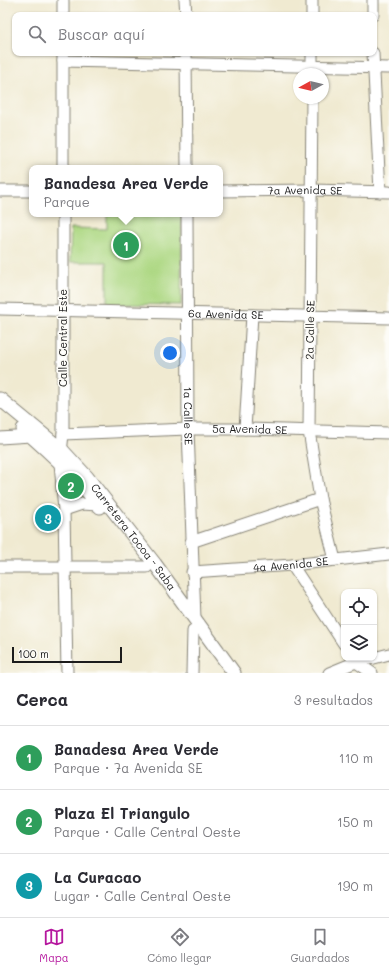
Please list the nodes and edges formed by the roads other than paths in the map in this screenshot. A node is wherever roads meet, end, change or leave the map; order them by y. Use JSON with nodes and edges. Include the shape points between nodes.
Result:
{"nodes":[{"id":1,"x":63,"y":0,"type":"edge"},
{"id":2,"x":185,"y":0,"type":"edge"},
{"id":3,"x":312,"y":0,"type":"edge"},
{"id":4,"x":373,"y":0,"type":"edge"},
{"id":5,"x":63,"y":12,"type":"edge"},
{"id":6,"x":186,"y":12,"type":"edge"},
{"id":7,"x":312,"y":12,"type":"edge"},
{"id":8,"x":373,"y":12,"type":"edge"},
{"id":9,"x":312,"y":56,"type":"edge"},
{"id":10,"x":373,"y":56,"type":"edge"},
{"id":11,"x":63,"y":57,"type":"edge"},
{"id":12,"x":186,"y":58,"type":"edge"},
{"id":13,"x":293,"y":68,"type":"edge"},
{"id":14,"x":312,"y":68,"type":"edge"},
{"id":15,"x":373,"y":68,"type":"junction"},
{"id":16,"x":389,"y":68,"type":"edge"},
{"id":17,"x":329,"y":69,"type":"edge"},
{"id":18,"x":312,"y":104,"type":"edge"},
{"id":19,"x":63,"y":165,"type":"edge"},
{"id":20,"x":187,"y":165,"type":"edge"},
{"id":21,"x":312,"y":190,"type":"junction"},
{"id":22,"x":0,"y":191,"type":"edge"},
{"id":23,"x":29,"y":191,"type":"edge"},
{"id":24,"x":223,"y":191,"type":"edge"},
{"id":25,"x":385,"y":192,"type":"edge"},
{"id":26,"x":63,"y":217,"type":"edge"},
{"id":27,"x":187,"y":217,"type":"edge"},
{"id":28,"x":0,"y":309,"type":"edge"},
{"id":29,"x":63,"y":310,"type":"junction"},
{"id":30,"x":188,"y":313,"type":"junction"},
{"id":31,"x":252,"y":315,"type":"junction"},
{"id":32,"x":310,"y":317,"type":"junction"},
{"id":33,"x":389,"y":318,"type":"edge"},
{"id":34,"x":0,"y":399,"type":"edge"},
{"id":35,"x":0,"y":410,"type":"edge"},
{"id":36,"x":188,"y":429,"type":"junction"},
{"id":37,"x":245,"y":429,"type":"junction"},
{"id":38,"x":309,"y":431,"type":"junction"},
{"id":39,"x":389,"y":433,"type":"edge"},
{"id":40,"x":62,"y":434,"type":"junction"},
{"id":41,"x":31,"y":436,"type":"junction"},
{"id":42,"x":0,"y":438,"type":"edge"},
{"id":43,"x":61,"y":456,"type":"junction"},
{"id":44,"x":320,"y":498,"type":"junction"},
{"id":45,"x":98,"y":504,"type":"junction"},
{"id":46,"x":64,"y":510,"type":"junction"},
{"id":47,"x":191,"y":542,"type":"junction"},
{"id":48,"x":389,"y":554,"type":"edge"},
{"id":49,"x":335,"y":560,"type":"junction"},
{"id":50,"x":292,"y":565,"type":"junction"},
{"id":51,"x":0,"y":567,"type":"edge"},
{"id":52,"x":65,"y":567,"type":"junction"},
{"id":53,"x":146,"y":567,"type":"junction"},
{"id":54,"x":192,"y":572,"type":"junction"},
{"id":55,"x":194,"y":625,"type":"junction"},
{"id":56,"x":341,"y":639,"type":"edge"},
{"id":57,"x":389,"y":654,"type":"edge"},
{"id":58,"x":377,"y":657,"type":"edge"},
{"id":59,"x":353,"y":661,"type":"edge"},
{"id":60,"x":356,"y":661,"type":"edge"},
{"id":61,"x":68,"y":673,"type":"edge"},
{"id":62,"x":192,"y":673,"type":"edge"},
{"id":63,"x":224,"y":673,"type":"edge"},
{"id":64,"x":234,"y":673,"type":"edge"},
{"id":65,"x":329,"y":673,"type":"edge"},
{"id":66,"x":372,"y":673,"type":"edge"}],
"edges":[{"from":1,"to":5,"type":"street"},
{"from":2,"to":6,"type":"street"},
{"from":3,"to":7,"type":"street"},
{"from":4,"to":8,"type":"street"},
{"from":9,"to":14,"type":"street"},
{"from":10,"to":15,"type":"street"},
{"from":11,"to":12,"type":"street"},
{"from":11,"to":19,"type":"street"},
{"from":12,"to":13,"type":"street"},
{"from":12,"to":20,"type":"street"},
{"from":15,"to":16,"type":"street"},
{"from":15,"to":17,"type":"street"},
{"from":15,"to":25,"type":"street"},
{"from":18,"to":21,"type":"street","name":"2a Calle SE"},
{"from":21,"to":24,"type":"street","name":"7a Avenida SE"},
{"from":21,"to":25,"type":"street","name":"7a Avenida SE"},
{"from":21,"to":32,"type":"street","name":"2a Calle SE"},
{"from":22,"to":23,"type":"street"},
{"from":26,"to":29,"type":"street","name":"Calle Central Este"},
{"from":27,"to":30,"type":"street","name":"1a Calle SE"},
{"from":28,"to":29,"type":"street","name":"6a Avenida SE"},
{"from":29,"to":30,"type":"street","name":"6a Avenida SE"},
{"from":29,"to":40,"type":"street","name":"Calle Central Este"},
{"from":30,"to":31,"type":"street","name":"6a Avenida SE"},
{"from":30,"to":36,"type":"street","name":"1a Calle SE"},
{"from":31,"to":32,"type":"street","name":"6a Avenida SE"},
{"from":31,"to":37,"type":"street"},
{"from":32,"to":33,"type":"street","name":"6a Avenida SE"},
{"from":32,"to":38,"type":"street","name":"2a Calle SE"},
{"from":34,"to":43,"type":"main road","name":"Carretera Tocoa - Saba"},
{"from":35,"to":41,"type":"main road","name":"Carretera Tocoa - Saba"},
{"from":36,"to":37,"type":"street","name":"5a Avenida SE"},
{"from":36,"to":40,"type":"street","name":"5a Avenida SE"},
{"from":36,"to":47,"type":"street","name":"1a Calle SE"},
{"from":37,"to":38,"type":"street","name":"5a Avenida SE"},
{"from":38,"to":39,"type":"street","name":"5a Avenida SE"},
{"from":38,"to":44,"type":"street","name":"2a Calle SE"},
{"from":40,"to":43,"type":"street","name":"Calle Central Este"},
{"from":41,"to":42,"type":"street"},
{"from":41,"to":43,"type":"main road","name":"Carretera Tocoa - Saba"},
{"from":43,"to":45,"type":"main road","name":"Carretera Tocoa - Saba"},
{"from":43,"to":46,"type":"street","name":"Calle Central Este"},
{"from":43,"to":55,"type":"main road","name":"Carretera Tocoa - Saba","via":[[87,477],[107,501]]},
{"from":44,"to":47,"type":"street"},
{"from":44,"to":49,"type":"street","name":"2a Calle SE"},
{"from":45,"to":46,"type":"street","via":[[82,504]]},
{"from":45,"to":53,"type":"main road","name":"Carretera Tocoa - Saba"},
{"from":46,"to":52,"type":"street","name":"Calle Central Este"},
{"from":47,"to":54,"type":"street","name":"1a Calle SE"},
{"from":48,"to":49,"type":"street","name":"4a Avenida SE"},
{"from":49,"to":50,"type":"street","name":"4a Avenida SE"},
{"from":50,"to":54,"type":"street","name":"4a Avenida SE"},
{"from":50,"to":56,"type":"street"},
{"from":51,"to":52,"type":"street"},
{"from":52,"to":53,"type":"street"},
{"from":52,"to":61,"type":"street","name":"Calle Central Este"},
{"from":53,"to":55,"type":"main road","name":"Carretera Tocoa - Saba"},
{"from":54,"to":55,"type":"street","name":"1a Calle SE"},
{"from":55,"to":62,"type":"street","name":"1a Calle SE"},
{"from":55,"to":63,"type":"main road","name":"Carretera Tocoa - Saba"},
{"from":55,"to":64,"type":"main road","name":"Carretera Tocoa - Saba"},
{"from":57,"to":58,"type":"street"},
{"from":59,"to":65,"type":"street"},
{"from":60,"to":66,"type":"street"}]}
